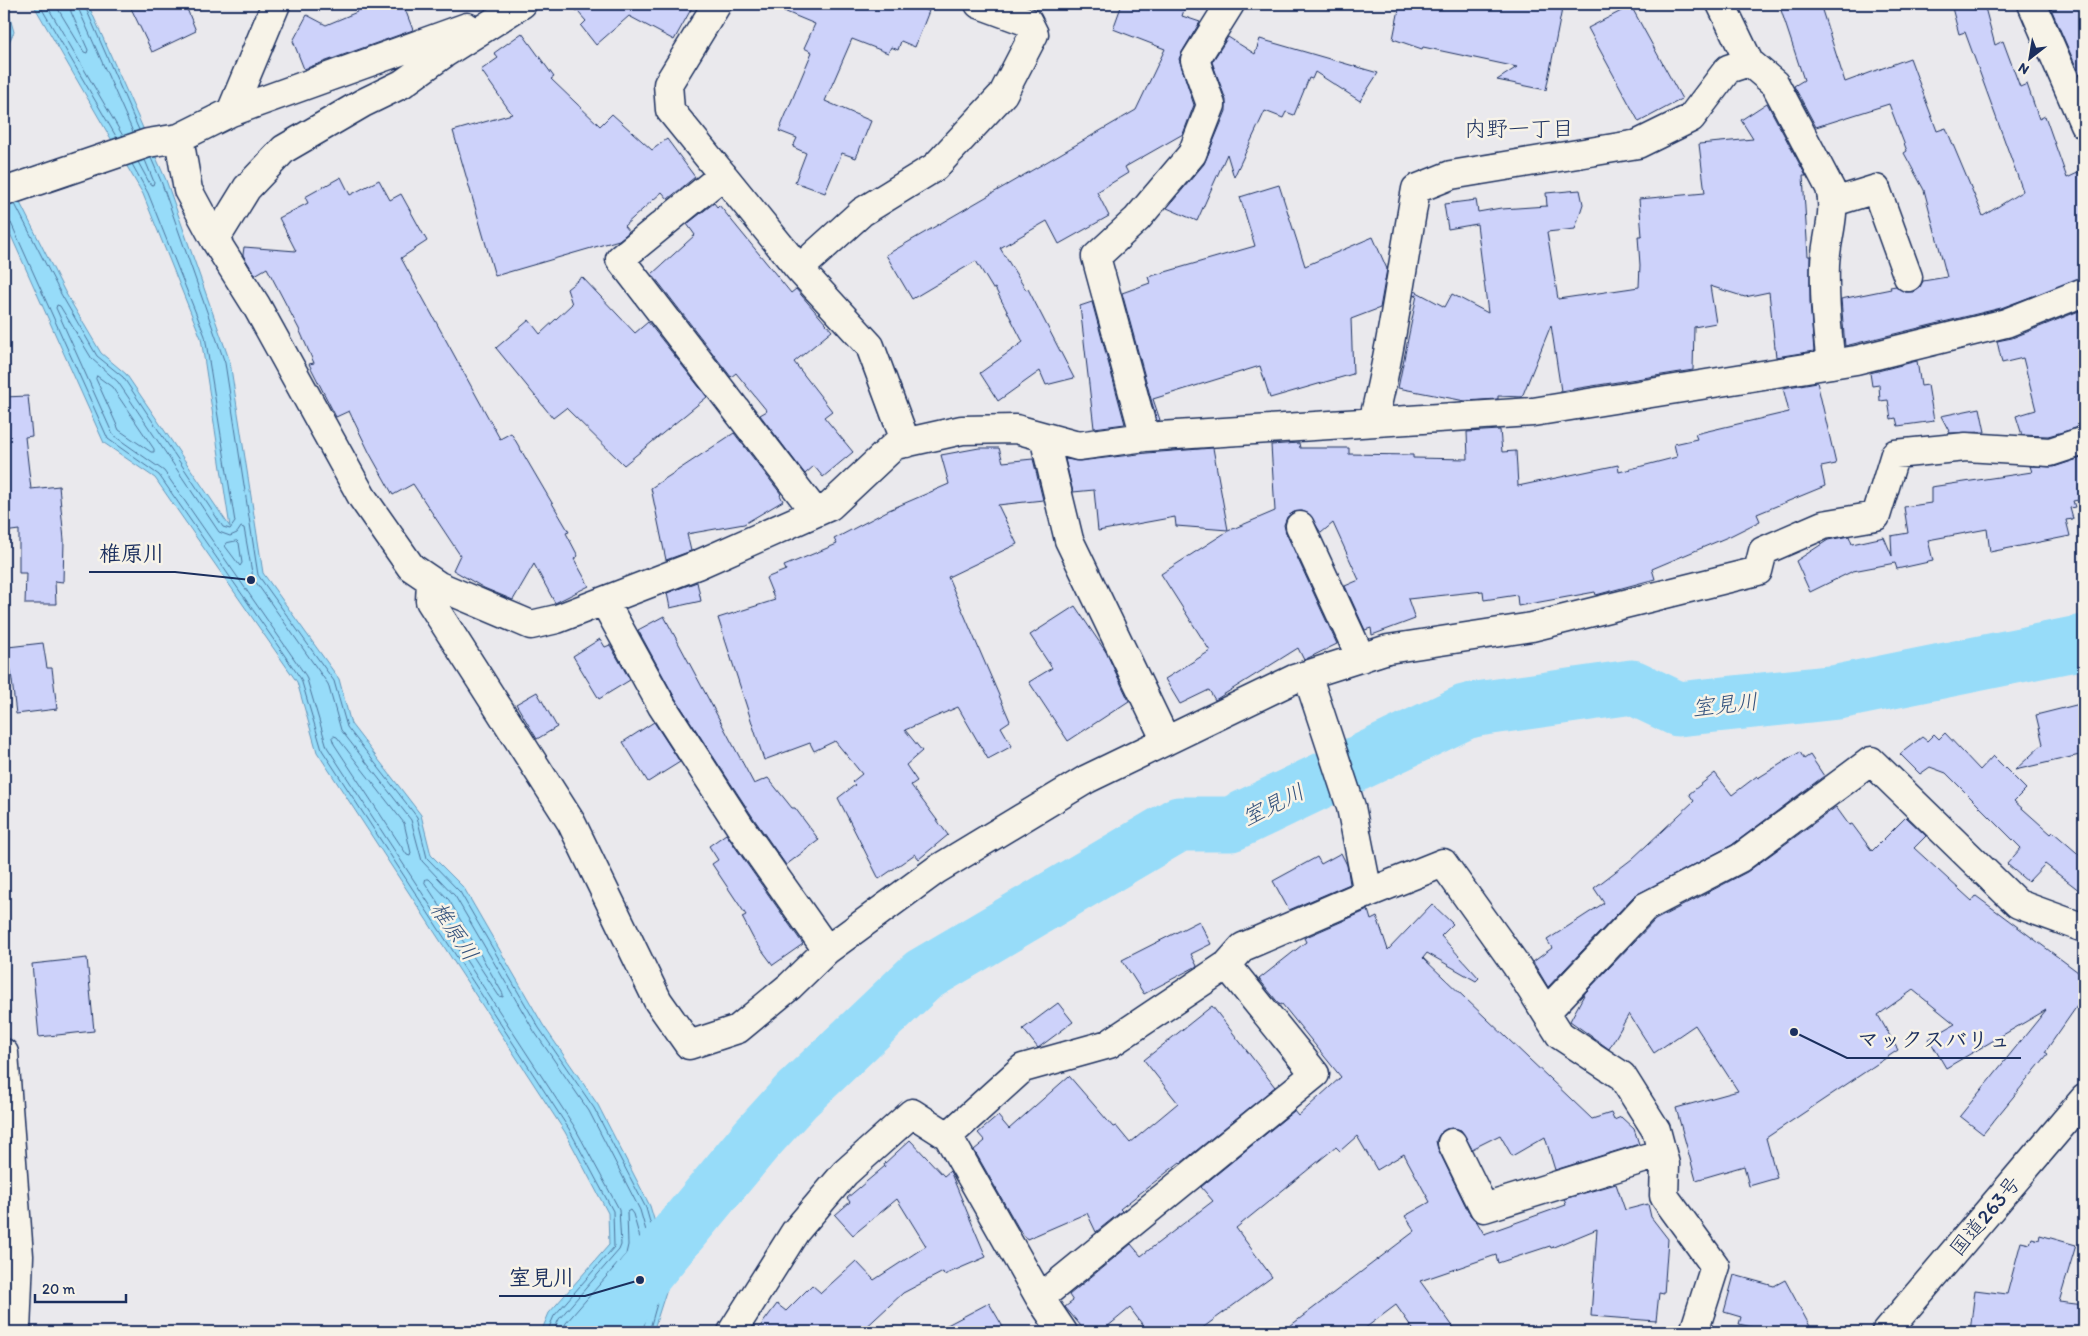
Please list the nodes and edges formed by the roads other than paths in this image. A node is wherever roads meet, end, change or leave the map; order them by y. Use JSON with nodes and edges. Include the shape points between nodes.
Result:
{"nodes":[{"id":1,"x":276,"y":4,"type":"edge"},
{"id":2,"x":717,"y":4,"type":"edge"},
{"id":3,"x":979,"y":4,"type":"edge"},
{"id":4,"x":1230,"y":4,"type":"edge"},
{"id":5,"x":1721,"y":4,"type":"edge"},
{"id":6,"x":2032,"y":4,"type":"edge"},
{"id":7,"x":513,"y":9,"type":"edge"},
{"id":8,"x":1749,"y":62,"type":"junction"},
{"id":9,"x":231,"y":112,"type":"junction"},
{"id":10,"x":2084,"y":124,"type":"edge"},
{"id":11,"x":179,"y":138,"type":"junction"},
{"id":12,"x":723,"y":175,"type":"junction"},
{"id":13,"x":4,"y":192,"type":"edge"},
{"id":14,"x":1834,"y":202,"type":"junction"},
{"id":15,"x":215,"y":240,"type":"junction"},
{"id":16,"x":799,"y":269,"type":"junction"},
{"id":17,"x":1908,"y":277,"type":"dead end"},
{"id":18,"x":2084,"y":292,"type":"edge"},
{"id":19,"x":1831,"y":364,"type":"junction"},
{"id":20,"x":1373,"y":422,"type":"junction"},
{"id":21,"x":1044,"y":437,"type":"junction"},
{"id":22,"x":1145,"y":437,"type":"junction"},
{"id":23,"x":2084,"y":441,"type":"edge"},
{"id":24,"x":906,"y":443,"type":"junction"},
{"id":25,"x":815,"y":512,"type":"junction"},
{"id":26,"x":1300,"y":526,"type":"dead end"},
{"id":27,"x":431,"y":581,"type":"junction"},
{"id":28,"x":604,"y":601,"type":"junction"},
{"id":29,"x":1361,"y":658,"type":"junction"},
{"id":30,"x":1312,"y":689,"type":"dead end"},
{"id":31,"x":1166,"y":741,"type":"junction"},
{"id":32,"x":1368,"y":893,"type":"junction"},
{"id":33,"x":2084,"y":928,"type":"edge"},
{"id":34,"x":827,"y":950,"type":"junction"},
{"id":35,"x":1228,"y":965,"type":"junction"},
{"id":36,"x":1546,"y":1012,"type":"junction"},
{"id":37,"x":4,"y":1053,"type":"edge"},
{"id":38,"x":2084,"y":1099,"type":"edge"},
{"id":39,"x":948,"y":1136,"type":"junction"},
{"id":40,"x":1452,"y":1143,"type":"dead end"},
{"id":41,"x":1662,"y":1153,"type":"junction"},
{"id":42,"x":1040,"y":1298,"type":"junction"},
{"id":43,"x":16,"y":1332,"type":"edge"},
{"id":44,"x":732,"y":1332,"type":"edge"},
{"id":45,"x":1063,"y":1332,"type":"edge"},
{"id":46,"x":1694,"y":1332,"type":"edge"},
{"id":47,"x":1886,"y":1332,"type":"edge"}],
"edges":[{"from":1,"to":9,"type":"main road"},
{"from":2,"to":12,"type":"main road","via":[[668,84],[670,110]]},
{"from":3,"to":16,"type":"main road","via":[[1028,22],[1034,34],[1002,94],[935,166],[862,212]]},
{"from":4,"to":22,"type":"main road","via":[[1195,60],[1211,105],[1192,154],[1137,219],[1096,257]]},
{"from":5,"to":8,"type":"main road"},
{"from":6,"to":10,"type":"main road"},
{"from":7,"to":9,"type":"main road"},
{"from":7,"to":15,"type":"main road","via":[[402,84],[284,149],[248,188]]},
{"from":8,"to":14,"type":"main road","via":[[1775,84],[1830,188]]},
{"from":8,"to":20,"type":"main road","via":[[1728,69],[1691,118],[1638,144],[1452,176],[1416,189],[1387,366]]},
{"from":9,"to":11,"type":"main road"},
{"from":11,"to":13,"type":"main road","via":[[148,143]]},
{"from":11,"to":15,"type":"main road","via":[[188,190]]},
{"from":12,"to":16,"type":"main road"},
{"from":12,"to":25,"type":"main road","via":[[620,259]]},
{"from":14,"to":17,"type":"main road","via":[[1876,188]]},
{"from":14,"to":19,"type":"main road","via":[[1825,262],[1825,307]]},
{"from":15,"to":27,"type":"main road","via":[[256,305],[362,497],[411,567]]},
{"from":16,"to":24,"type":"main road","via":[[870,346]]},
{"from":18,"to":19,"type":"main road","via":[[2006,323]]},
{"from":19,"to":20,"type":"main road","via":[[1533,412]]},
{"from":20,"to":22,"type":"main road"},
{"from":21,"to":22,"type":"main road","via":[[1078,446]]},
{"from":21,"to":24,"type":"main road","via":[[1016,429],[962,430]]},
{"from":21,"to":31,"type":"main road","via":[[1069,540]]},
{"from":23,"to":29,"type":"main road","via":[[2050,452],[1966,447],[1895,454],[1876,516],[1823,525],[1764,551],[1758,571],[1532,627],[1388,649]]},
{"from":24,"to":25,"type":"main road","via":[[895,445],[830,506]]},
{"from":25,"to":28,"type":"main road","via":[[697,565]]},
{"from":26,"to":29,"type":"main road"},
{"from":27,"to":28,"type":"main road","via":[[531,625]]},
{"from":27,"to":34,"type":"main road","via":[[430,601],[571,822],[658,1001],[689,1045],[738,1029]]},
{"from":28,"to":34,"type":"main road","via":[[662,706],[741,828]]},
{"from":29,"to":31,"type":"main road","via":[[1294,679]]},
{"from":30,"to":32,"type":"main road","via":[[1350,807]]},
{"from":31,"to":34,"type":"main road","via":[[1087,779],[936,870]]},
{"from":32,"to":35,"type":"main road","via":[[1242,947]]},
{"from":32,"to":36,"type":"main road","via":[[1443,863]]},
{"from":33,"to":36,"type":"main road","via":[[2018,904],[1871,761],[1740,858],[1646,907]]},
{"from":35,"to":39,"type":"main road","via":[[1109,1044],[1023,1068]]},
{"from":35,"to":42,"type":"main road","via":[[1315,1074]]},
{"from":36,"to":41,"type":"main road","via":[[1560,1035],[1622,1076],[1656,1130]]},
{"from":37,"to":43,"type":"main road","via":[[19,1256]]},
{"from":38,"to":47,"type":"main road","name":"国道263号"},
{"from":39,"to":42,"type":"main road"},
{"from":39,"to":44,"type":"main road","via":[[912,1113],[845,1172],[796,1232]]},
{"from":40,"to":41,"type":"main road","via":[[1484,1208]]},
{"from":41,"to":46,"type":"main road","via":[[1664,1196],[1715,1266]]},
{"from":42,"to":45,"type":"main road"}]}
